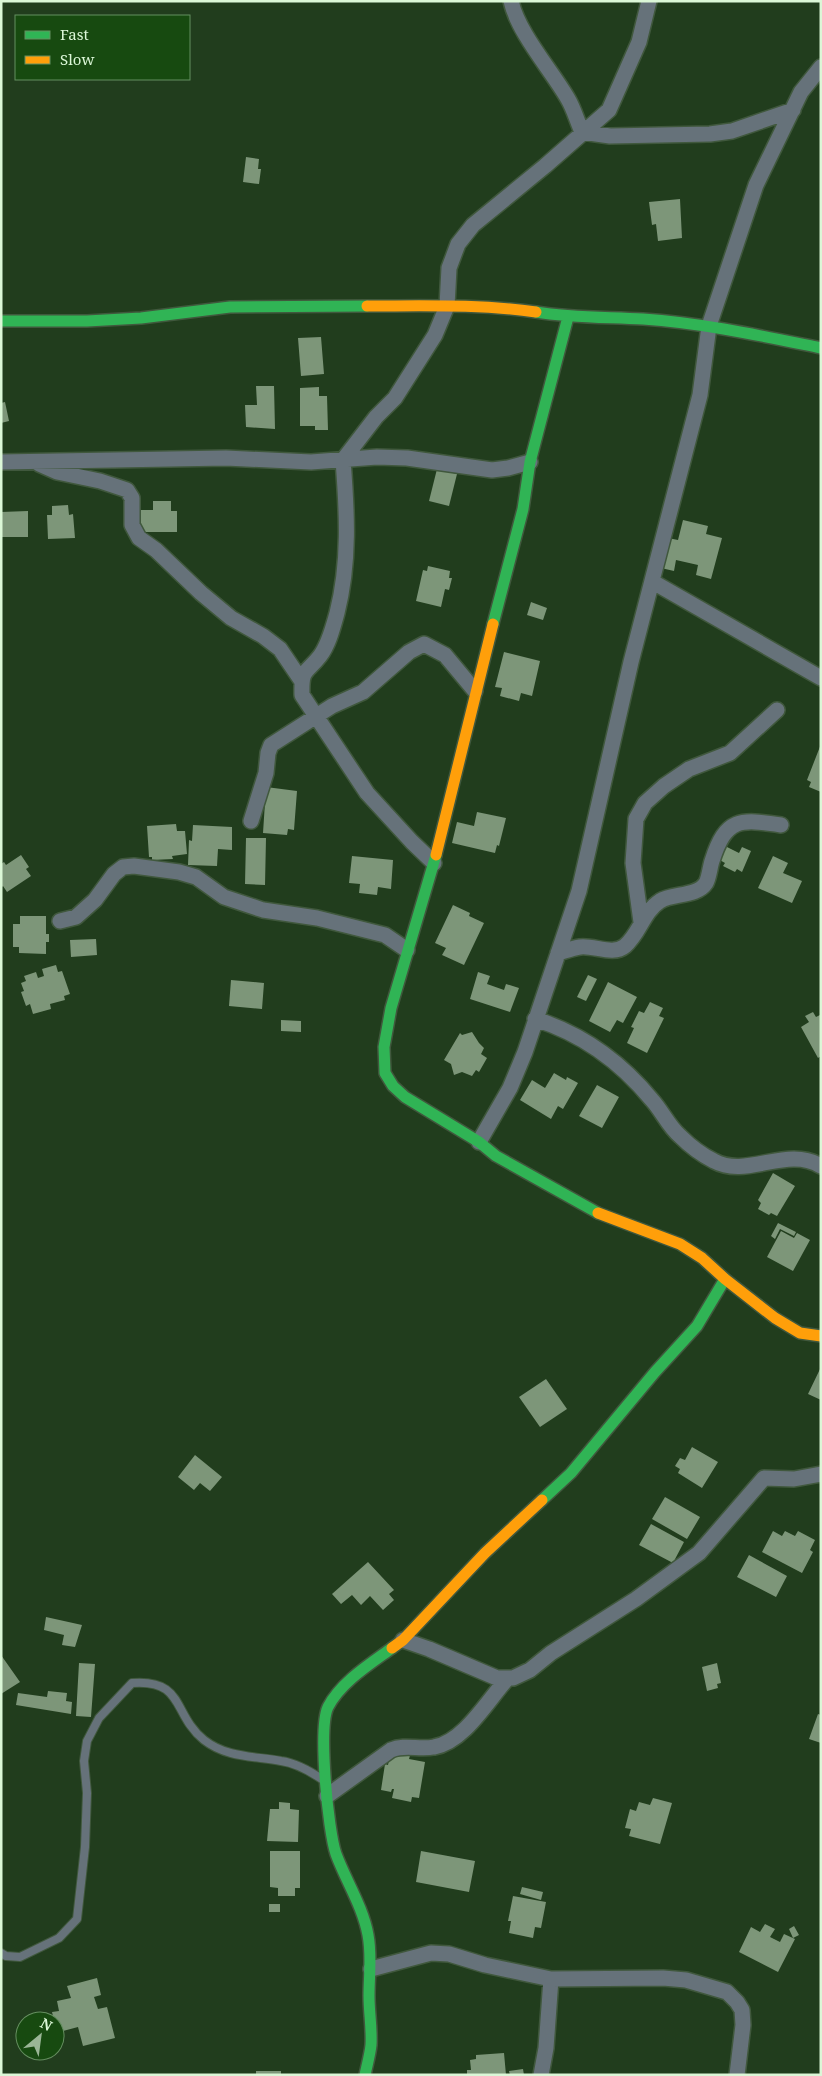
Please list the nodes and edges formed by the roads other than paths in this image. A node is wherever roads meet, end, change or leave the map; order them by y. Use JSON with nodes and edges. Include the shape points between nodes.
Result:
{"nodes":[{"id":1,"x":511,"y":1,"type":"edge"},
{"id":2,"x":649,"y":1,"type":"edge"},
{"id":3,"x":821,"y":67,"type":"edge"},
{"id":4,"x":793,"y":110,"type":"junction"},
{"id":5,"x":582,"y":132,"type":"junction"},
{"id":6,"x":447,"y":306,"type":"junction"},
{"id":7,"x":568,"y":316,"type":"junction"},
{"id":8,"x":1,"y":321,"type":"edge"},
{"id":9,"x":709,"y":326,"type":"junction"},
{"id":10,"x":821,"y":348,"type":"edge"},
{"id":11,"x":343,"y":460,"type":"junction"},
{"id":12,"x":33,"y":461,"type":"junction"},
{"id":13,"x":1,"y":462,"type":"edge"},
{"id":14,"x":530,"y":462,"type":"junction"},
{"id":15,"x":653,"y":582,"type":"junction"},
{"id":16,"x":821,"y":678,"type":"edge"},
{"id":17,"x":301,"y":680,"type":"junction"},
{"id":18,"x":475,"y":691,"type":"junction"},
{"id":19,"x":777,"y":710,"type":"dead end"},
{"id":20,"x":315,"y":716,"type":"junction"},
{"id":21,"x":251,"y":821,"type":"dead end"},
{"id":22,"x":781,"y":826,"type":"dead end"},
{"id":23,"x":434,"y":863,"type":"junction"},
{"id":24,"x":60,"y":921,"type":"dead end"},
{"id":25,"x":641,"y":922,"type":"junction"},
{"id":26,"x":407,"y":950,"type":"junction"},
{"id":27,"x":558,"y":953,"type":"junction"},
{"id":28,"x":535,"y":1019,"type":"junction"},
{"id":29,"x":479,"y":1142,"type":"junction"},
{"id":30,"x":821,"y":1166,"type":"edge"},
{"id":31,"x":725,"y":1279,"type":"junction"},
{"id":32,"x":821,"y":1336,"type":"edge"},
{"id":33,"x":821,"y":1474,"type":"edge"},
{"id":34,"x":403,"y":1640,"type":"junction"},
{"id":35,"x":507,"y":1679,"type":"junction"},
{"id":36,"x":327,"y":1789,"type":"junction"},
{"id":37,"x":1,"y":1953,"type":"edge"},
{"id":38,"x":371,"y":1969,"type":"junction"},
{"id":39,"x":552,"y":1979,"type":"junction"},
{"id":40,"x":366,"y":2075,"type":"edge"},
{"id":41,"x":541,"y":2075,"type":"edge"},
{"id":42,"x":737,"y":2075,"type":"edge"}],
"edges":[{"from":1,"to":5,"type":"street","via":[[522,27],[568,100]]},
{"from":2,"to":5,"type":"street","via":[[639,42],[616,98],[609,110]]},
{"from":3,"to":4,"type":"street"},
{"from":4,"to":5,"type":"street","via":[[732,131],[710,134],[610,136]]},
{"from":4,"to":9,"type":"street","via":[[756,185]]},
{"from":5,"to":6,"type":"street","via":[[473,225],[458,244],[449,268]]},
{"from":6,"to":7,"type":"street","via":[[514,309]]},
{"from":6,"to":8,"type":"street","via":[[230,307],[141,318]]},
{"from":6,"to":11,"type":"street","via":[[435,335],[412,373]]},
{"from":7,"to":9,"type":"street","via":[[643,318]]},
{"from":7,"to":14,"type":"street"},
{"from":9,"to":10,"type":"street"},
{"from":9,"to":15,"type":"street","via":[[700,395]]},
{"from":11,"to":12,"type":"street"},
{"from":11,"to":14,"type":"street","via":[[407,458],[492,470]]},
{"from":11,"to":17,"type":"street","via":[[347,523],[344,575],[337,612],[328,641]]},
{"from":12,"to":13,"type":"street"},
{"from":12,"to":17,"type":"street","via":[[57,472],[127,490],[132,498],[132,525],[139,538],[231,618],[280,650]]},
{"from":14,"to":18,"type":"street","via":[[522,509]]},
{"from":15,"to":16,"type":"street"},
{"from":15,"to":27,"type":"street","via":[[631,662],[579,891]]},
{"from":17,"to":20,"type":"street","via":[[302,695]]},
{"from":18,"to":20,"type":"street","via":[[445,655],[424,644],[362,692]]},
{"from":18,"to":23,"type":"street"},
{"from":19,"to":25,"type":"street","via":[[730,753],[689,769],[645,802],[636,819],[633,863]]},
{"from":20,"to":21,"type":"street","via":[[271,745]]},
{"from":20,"to":23,"type":"street","via":[[367,793]]},
{"from":22,"to":25,"type":"street","via":[[757,821],[729,827],[718,841],[706,883],[695,892],[661,900]]},
{"from":23,"to":26,"type":"street"},
{"from":24,"to":26,"type":"street","via":[[76,917],[95,900],[114,874],[123,867],[134,866],[188,874],[224,898],[264,910],[317,918],[385,935]]},
{"from":25,"to":27,"type":"street","via":[[634,935],[616,950],[582,946]]},
{"from":26,"to":29,"type":"street","via":[[391,1008],[384,1048],[385,1073],[405,1097]]},
{"from":27,"to":28,"type":"street"},
{"from":28,"to":29,"type":"street","via":[[510,1088]]},
{"from":28,"to":30,"type":"street","via":[[566,1030],[605,1053],[650,1098],[679,1136],[711,1159],[725,1166],[738,1167],[783,1159],[798,1159]]},
{"from":29,"to":31,"type":"street","via":[[496,1156],[599,1214],[680,1244]]},
{"from":31,"to":32,"type":"street","via":[[800,1333]]},
{"from":31,"to":34,"type":"street","via":[[697,1326],[571,1474],[485,1553]]},
{"from":33,"to":35,"type":"street","via":[[794,1479],[764,1478],[699,1552],[678,1570],[530,1670]]},
{"from":34,"to":35,"type":"street","via":[[497,1678]]},
{"from":34,"to":36,"type":"street","via":[[367,1666],[343,1688],[328,1708],[324,1728]]},
{"from":35,"to":36,"type":"street","via":[[472,1721],[452,1739],[435,1747],[399,1746]]},
{"from":36,"to":37,"type":"lane","via":[[307,1770],[282,1761],[224,1752],[204,1740],[162,1685],[132,1683],[99,1718],[87,1741],[84,1761],[87,1793],[85,1847],[77,1919],[59,1938],[20,1957]]},
{"from":36,"to":38,"type":"street","via":[[331,1833],[336,1853],[363,1916]]},
{"from":38,"to":39,"type":"street","via":[[431,1953],[449,1954]]},
{"from":38,"to":40,"type":"street","via":[[372,2045]]},
{"from":39,"to":41,"type":"street"},
{"from":39,"to":42,"type":"street","via":[[664,1978],[686,1980],[727,1992],[738,2002],[743,2017]]}]}
